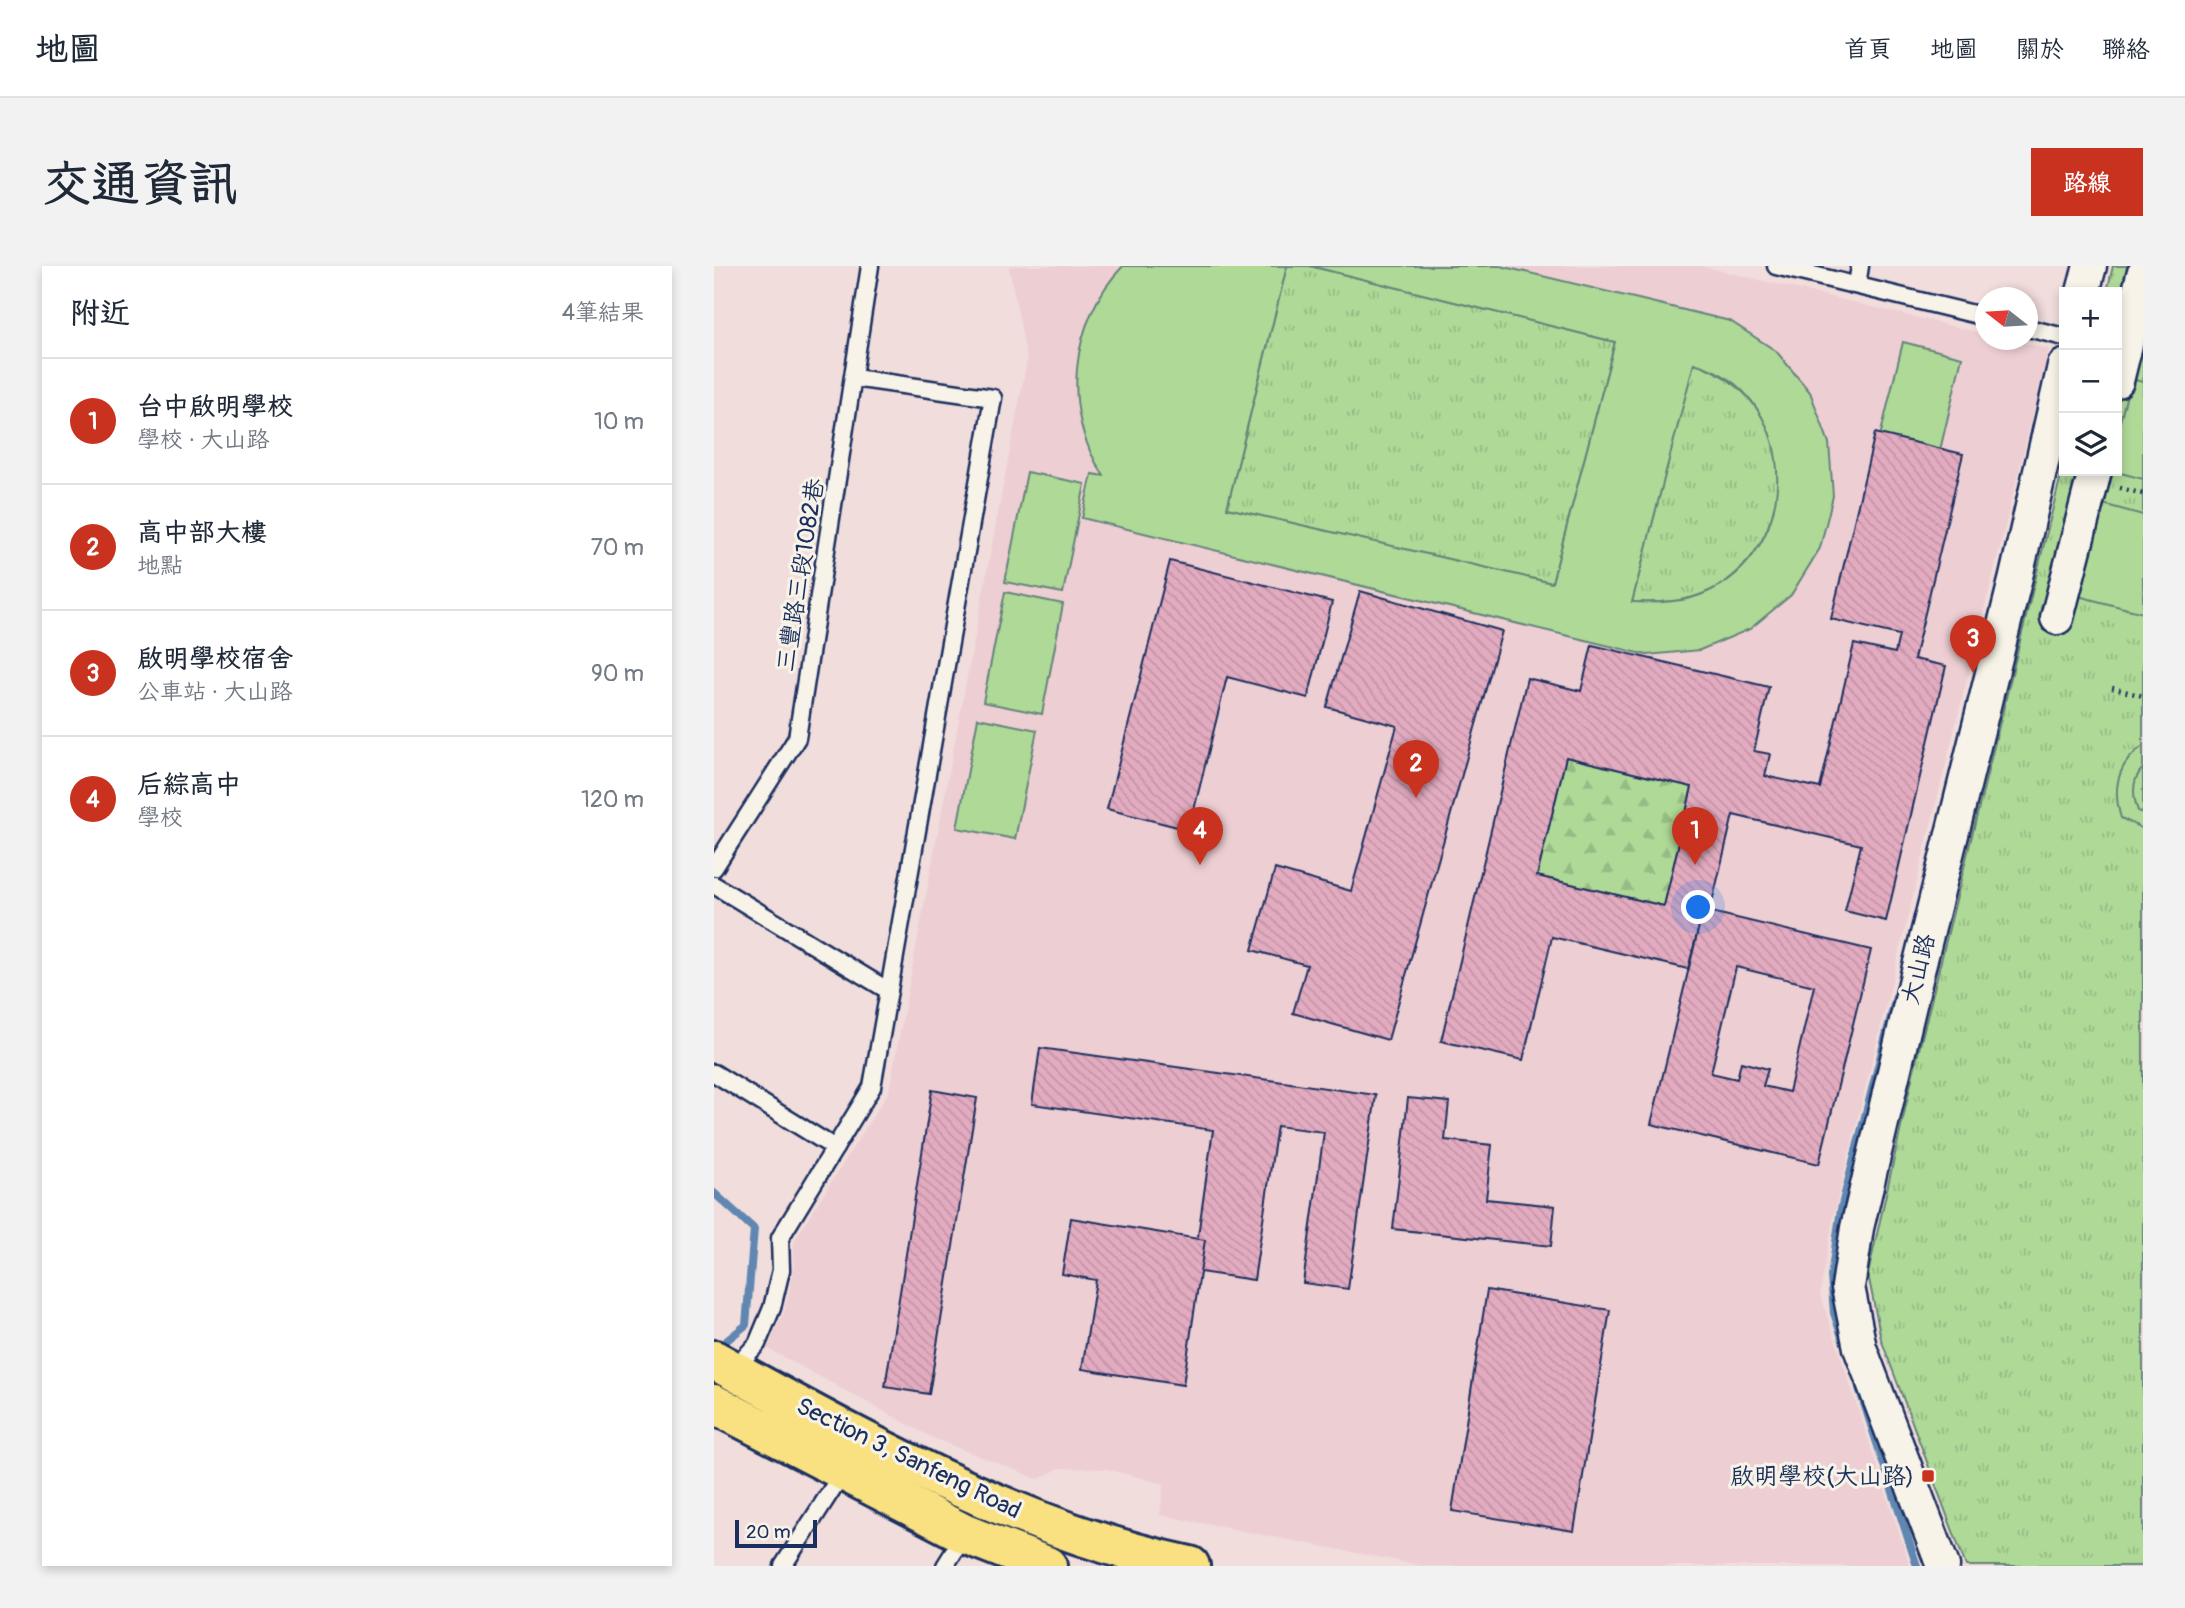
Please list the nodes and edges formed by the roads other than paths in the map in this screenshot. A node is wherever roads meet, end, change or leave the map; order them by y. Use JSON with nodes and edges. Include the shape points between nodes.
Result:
{"nodes":[{"id":1,"x":870,"y":266,"type":"edge"},
{"id":2,"x":1776,"y":266,"type":"edge"},
{"id":3,"x":1860,"y":266,"type":"edge"},
{"id":4,"x":2090,"y":266,"type":"edge"},
{"id":5,"x":2143,"y":275,"type":"edge"},
{"id":6,"x":1857,"y":285,"type":"junction"},
{"id":7,"x":2084,"y":287,"type":"edge"},
{"id":8,"x":1975,"y":314,"type":"edge"},
{"id":9,"x":2038,"y":330,"type":"edge"},
{"id":10,"x":2059,"y":336,"type":"edge"},
{"id":11,"x":2122,"y":361,"type":"edge"},
{"id":12,"x":854,"y":377,"type":"junction"},
{"id":13,"x":2059,"y":388,"type":"edge"},
{"id":14,"x":2094,"y":476,"type":"edge"},
{"id":15,"x":2057,"y":618,"type":"dead end"},
{"id":16,"x":714,"y":868,"type":"edge"},
{"id":17,"x":714,"y":885,"type":"edge"},
{"id":18,"x":889,"y":991,"type":"junction"},
{"id":19,"x":714,"y":1073,"type":"edge"},
{"id":20,"x":835,"y":1149,"type":"junction"},
{"id":21,"x":723,"y":1365,"type":"edge"},
{"id":22,"x":714,"y":1405,"type":"edge"},
{"id":23,"x":843,"y":1472,"type":"junction"},
{"id":24,"x":965,"y":1534,"type":"junction"},
{"id":25,"x":1141,"y":1561,"type":"edge"},
{"id":26,"x":783,"y":1566,"type":"edge"},
{"id":27,"x":945,"y":1566,"type":"edge"},
{"id":28,"x":1047,"y":1566,"type":"edge"},
{"id":29,"x":1190,"y":1566,"type":"edge"},
{"id":30,"x":1943,"y":1566,"type":"edge"}],
"edges":[{"from":1,"to":12,"type":"lane","name":"三豐路三段1082巷"},
{"from":2,"to":6,"type":"lane"},
{"from":3,"to":6,"type":"lane"},
{"from":4,"to":7,"type":"street"},
{"from":5,"to":11,"type":"street"},
{"from":6,"to":8,"type":"lane"},
{"from":9,"to":10,"type":"lane"},
{"from":12,"to":16,"type":"lane","name":"三豐路三段1082巷","via":[[797,738]]},
{"from":12,"to":18,"type":"lane","via":[[993,398]]},
{"from":13,"to":30,"type":"street","name":"大山路","via":[[1910,1002],[1847,1287],[1860,1348]]},
{"from":14,"to":15,"type":"street"},
{"from":17,"to":18,"type":"lane"},
{"from":18,"to":20,"type":"lane","via":[[872,1087]]},
{"from":19,"to":20,"type":"lane"},
{"from":20,"to":21,"type":"lane","via":[[780,1238],[781,1270],[757,1343]]},
{"from":21,"to":22,"type":"street"},
{"from":21,"to":25,"type":"main road","name":"Section 3, Sanfeng Road","via":[[983,1499]]},
{"from":22,"to":23,"type":"main road","name":"Section 3, Sanfeng Road"},
{"from":23,"to":24,"type":"main road","name":"Section 3, Sanfeng Road"},
{"from":23,"to":26,"type":"lane"},
{"from":24,"to":27,"type":"lane"},
{"from":24,"to":28,"type":"main road","name":"Section 3, Sanfeng Road"},
{"from":25,"to":29,"type":"main road","name":"Section 3, Sanfeng Road"}]}
